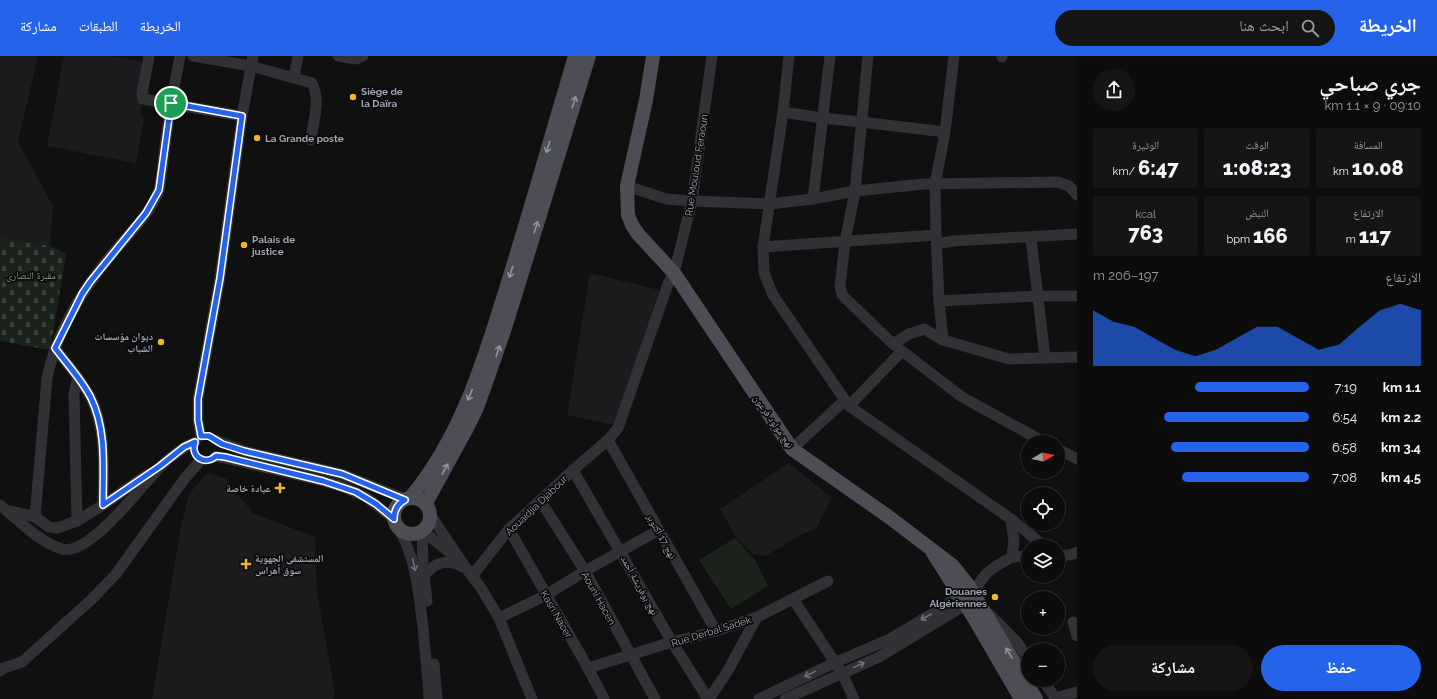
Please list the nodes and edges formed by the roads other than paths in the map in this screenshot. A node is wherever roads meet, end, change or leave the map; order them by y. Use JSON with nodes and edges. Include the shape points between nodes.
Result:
{"nodes":[{"id":1,"x":148,"y":56,"type":"edge"},
{"id":2,"x":180,"y":56,"type":"edge"},
{"id":3,"x":193,"y":56,"type":"edge"},
{"id":4,"x":298,"y":56,"type":"edge"},
{"id":5,"x":338,"y":56,"type":"edge"},
{"id":6,"x":363,"y":56,"type":"edge"},
{"id":7,"x":575,"y":56,"type":"edge"},
{"id":8,"x":589,"y":56,"type":"edge"},
{"id":9,"x":652,"y":56,"type":"edge"},
{"id":10,"x":712,"y":56,"type":"edge"},
{"id":11,"x":789,"y":56,"type":"edge"},
{"id":12,"x":830,"y":56,"type":"edge"},
{"id":13,"x":868,"y":56,"type":"edge"},
{"id":14,"x":954,"y":56,"type":"edge"},
{"id":15,"x":252,"y":61,"type":"edge"},
{"id":16,"x":294,"y":77,"type":"junction"},
{"id":17,"x":171,"y":103,"type":"junction"},
{"id":18,"x":783,"y":112,"type":"junction"},
{"id":19,"x":242,"y":116,"type":"junction"},
{"id":20,"x":822,"y":118,"type":"junction"},
{"id":21,"x":861,"y":122,"type":"junction"},
{"id":22,"x":945,"y":132,"type":"junction"},
{"id":23,"x":310,"y":140,"type":"dead end"},
{"id":24,"x":935,"y":184,"type":"junction"},
{"id":25,"x":627,"y":186,"type":"junction"},
{"id":26,"x":855,"y":191,"type":"junction"},
{"id":27,"x":1077,"y":195,"type":"edge"},
{"id":28,"x":813,"y":199,"type":"junction"},
{"id":29,"x":692,"y":201,"type":"junction"},
{"id":30,"x":769,"y":204,"type":"junction"},
{"id":31,"x":1077,"y":234,"type":"edge"},
{"id":32,"x":1031,"y":238,"type":"junction"},
{"id":33,"x":936,"y":239,"type":"junction"},
{"id":34,"x":845,"y":242,"type":"junction"},
{"id":35,"x":763,"y":247,"type":"junction"},
{"id":36,"x":674,"y":273,"type":"junction"},
{"id":37,"x":1038,"y":296,"type":"junction"},
{"id":38,"x":1077,"y":296,"type":"edge"},
{"id":39,"x":939,"y":300,"type":"junction"},
{"id":40,"x":943,"y":340,"type":"junction"},
{"id":41,"x":897,"y":347,"type":"junction"},
{"id":42,"x":55,"y":348,"type":"junction"},
{"id":43,"x":1077,"y":357,"type":"edge"},
{"id":44,"x":1045,"y":358,"type":"junction"},
{"id":45,"x":78,"y":377,"type":"junction"},
{"id":46,"x":847,"y":403,"type":"junction"},
{"id":47,"x":1031,"y":435,"type":"edge"},
{"id":48,"x":198,"y":439,"type":"junction"},
{"id":49,"x":216,"y":440,"type":"junction"},
{"id":50,"x":608,"y":440,"type":"junction"},
{"id":51,"x":792,"y":449,"type":"junction"},
{"id":52,"x":1065,"y":453,"type":"edge"},
{"id":53,"x":216,"y":456,"type":"junction"},
{"id":54,"x":1077,"y":459,"type":"edge"},
{"id":55,"x":201,"y":460,"type":"junction"},
{"id":56,"x":160,"y":466,"type":"junction"},
{"id":57,"x":573,"y":470,"type":"junction"},
{"id":58,"x":408,"y":499,"type":"junction"},
{"id":59,"x":540,"y":500,"type":"junction"},
{"id":60,"x":0,"y":505,"type":"edge"},
{"id":61,"x":103,"y":505,"type":"junction"},
{"id":62,"x":428,"y":510,"type":"junction"},
{"id":63,"x":35,"y":518,"type":"junction"},
{"id":64,"x":1011,"y":519,"type":"junction"},
{"id":65,"x":77,"y":521,"type":"junction"},
{"id":66,"x":397,"y":524,"type":"junction"},
{"id":67,"x":509,"y":529,"type":"junction"},
{"id":68,"x":659,"y":530,"type":"junction"},
{"id":69,"x":423,"y":532,"type":"junction"},
{"id":70,"x":1035,"y":539,"type":"edge"},
{"id":71,"x":621,"y":552,"type":"junction"},
{"id":72,"x":1077,"y":552,"type":"edge"},
{"id":73,"x":1065,"y":555,"type":"edge"},
{"id":74,"x":1021,"y":556,"type":"edge"},
{"id":75,"x":1012,"y":557,"type":"junction"},
{"id":76,"x":467,"y":569,"type":"junction"},
{"id":77,"x":585,"y":571,"type":"junction"},
{"id":78,"x":424,"y":577,"type":"junction"},
{"id":79,"x":828,"y":580,"type":"dead end"},
{"id":80,"x":546,"y":595,"type":"junction"},
{"id":81,"x":972,"y":596,"type":"junction"},
{"id":82,"x":793,"y":599,"type":"junction"},
{"id":83,"x":757,"y":617,"type":"junction"},
{"id":84,"x":499,"y":618,"type":"junction"},
{"id":85,"x":1073,"y":622,"type":"dead end"},
{"id":86,"x":716,"y":631,"type":"junction"},
{"id":87,"x":1077,"y":636,"type":"edge"},
{"id":88,"x":672,"y":642,"type":"junction"},
{"id":89,"x":1021,"y":648,"type":"edge"},
{"id":90,"x":630,"y":655,"type":"junction"},
{"id":91,"x":834,"y":663,"type":"junction"},
{"id":92,"x":588,"y":668,"type":"junction"},
{"id":93,"x":0,"y":671,"type":"edge"},
{"id":94,"x":842,"y":673,"type":"junction"},
{"id":95,"x":1048,"y":687,"type":"edge"},
{"id":96,"x":1077,"y":692,"type":"edge"},
{"id":97,"x":1055,"y":698,"type":"edge"},
{"id":98,"x":429,"y":699,"type":"edge"},
{"id":99,"x":437,"y":699,"type":"edge"},
{"id":100,"x":532,"y":699,"type":"edge"},
{"id":101,"x":604,"y":699,"type":"edge"},
{"id":102,"x":655,"y":699,"type":"edge"},
{"id":103,"x":709,"y":699,"type":"edge"},
{"id":104,"x":759,"y":699,"type":"edge"},
{"id":105,"x":785,"y":699,"type":"edge"},
{"id":106,"x":854,"y":699,"type":"edge"},
{"id":107,"x":1021,"y":699,"type":"edge"},
{"id":108,"x":1036,"y":699,"type":"edge"}],
"edges":[{"from":1,"to":17,"type":"street","via":[[142,96]]},
{"from":2,"to":17,"type":"street"},
{"from":3,"to":15,"type":"street"},
{"from":4,"to":16,"type":"street"},
{"from":5,"to":6,"type":"street","via":[[356,59]]},
{"from":7,"to":58,"type":"main road","one_way":true,"via":[[476,380],[446,446],[430,473]]},
{"from":62,"to":8,"type":"main road","one_way":true,"via":[[476,410],[495,359]]},
{"from":9,"to":25,"type":"main road","name":"نهج مولود فرعون","via":[[646,100]]},
{"from":10,"to":29,"type":"street","name":"Rue Mouloud Feraoun"},
{"from":11,"to":18,"type":"street"},
{"from":12,"to":20,"type":"street"},
{"from":13,"to":21,"type":"street"},
{"from":14,"to":22,"type":"street"},
{"from":15,"to":16,"type":"street"},
{"from":15,"to":19,"type":"street"},
{"from":16,"to":23,"type":"street","via":[[312,83],[315,88]]},
{"from":17,"to":19,"type":"street"},
{"from":17,"to":42,"type":"street","via":[[159,190],[146,213],[82,294]]},
{"from":18,"to":20,"type":"street"},
{"from":18,"to":30,"type":"street"},
{"from":19,"to":48,"type":"street","via":[[220,278],[198,399]]},
{"from":20,"to":21,"type":"street"},
{"from":20,"to":28,"type":"street"},
{"from":21,"to":22,"type":"street"},
{"from":21,"to":26,"type":"street"},
{"from":22,"to":24,"type":"street"},
{"from":24,"to":26,"type":"street"},
{"from":24,"to":27,"type":"street","via":[[1058,182],[1069,186]]},
{"from":24,"to":33,"type":"street"},
{"from":25,"to":29,"type":"street","via":[[666,199]]},
{"from":25,"to":36,"type":"main road","name":"نهج مولود فرعون","via":[[628,215],[632,225]]},
{"from":26,"to":28,"type":"street"},
{"from":26,"to":34,"type":"street"},
{"from":28,"to":30,"type":"street"},
{"from":29,"to":30,"type":"street"},
{"from":29,"to":36,"type":"street","name":"Rue Mouloud Feraoun"},
{"from":30,"to":35,"type":"street"},
{"from":31,"to":32,"type":"street"},
{"from":32,"to":33,"type":"street","via":[[953,241]]},
{"from":32,"to":37,"type":"street"},
{"from":33,"to":34,"type":"street"},
{"from":33,"to":39,"type":"street"},
{"from":34,"to":35,"type":"street"},
{"from":34,"to":41,"type":"street","via":[[841,293]]},
{"from":35,"to":46,"type":"street","via":[[764,274],[773,295]]},
{"from":36,"to":50,"type":"street","name":"Rue Mouloud Feraoun","via":[[618,428]]},
{"from":36,"to":51,"type":"main road","name":"نهج مولود فرعون"},
{"from":37,"to":38,"type":"street"},
{"from":37,"to":39,"type":"street"},
{"from":37,"to":44,"type":"street"},
{"from":39,"to":40,"type":"street"},
{"from":40,"to":41,"type":"street","via":[[921,329],[910,334]]},
{"from":40,"to":44,"type":"street","via":[[1009,358]]},
{"from":41,"to":46,"type":"street"},
{"from":41,"to":47,"type":"street","via":[[962,397]]},
{"from":42,"to":45,"type":"street"},
{"from":42,"to":63,"type":"street","via":[[47,378]]},
{"from":43,"to":44,"type":"street"},
{"from":45,"to":61,"type":"street","via":[[91,398],[100,426],[103,449]]},
{"from":45,"to":65,"type":"street","via":[[74,393]]},
{"from":46,"to":51,"type":"street"},
{"from":46,"to":64,"type":"street"},
{"from":48,"to":49,"type":"street","via":[[209,436]]},
{"from":48,"to":55,"type":"street","via":[[193,450]]},
{"from":48,"to":56,"type":"street"},
{"from":49,"to":53,"type":"street"},
{"from":49,"to":58,"type":"street","via":[[244,451],[342,474]]},
{"from":50,"to":57,"type":"street","name":"Aouaidjia Djabour"},
{"from":50,"to":68,"type":"street","name":"نهج 17 أكتوبر"},
{"from":51,"to":81,"type":"main road","name":"نهج مولود فرعون","via":[[952,565]]},
{"from":52,"to":54,"type":"street"},
{"from":53,"to":55,"type":"street","via":[[209,461]]},
{"from":53,"to":66,"type":"street","via":[[323,481],[356,492],[376,504]]},
{"from":55,"to":93,"type":"street","via":[[185,478],[116,574],[22,662]]},
{"from":56,"to":60,"type":"street","via":[[107,525],[89,541],[70,550],[48,543]]},
{"from":56,"to":61,"type":"street"},
{"from":57,"to":59,"type":"street","name":"Aouaidjia Djabour"},
{"from":57,"to":71,"type":"street","name":"نهج بوفريشة أحمد"},
{"from":58,"to":62,"type":"main road","via":[[421,500]]},
{"from":58,"to":66,"type":"main road","via":[[395,509]]},
{"from":59,"to":67,"type":"street","name":"Aouaidjia Djabour"},
{"from":59,"to":77,"type":"street","name":"Aouni Hacen"},
{"from":60,"to":63,"type":"street","via":[[10,511]]},
{"from":61,"to":65,"type":"street"},
{"from":62,"to":69,"type":"main road","via":[[430,522]]},
{"from":62,"to":76,"type":"street"},
{"from":63,"to":65,"type":"street","via":[[49,527],[57,528]]},
{"from":64,"to":70,"type":"street"},
{"from":64,"to":75,"type":"street","via":[[1014,541]]},
{"from":66,"to":69,"type":"main road","via":[[404,533],[410,535]]},
{"from":66,"to":98,"type":"street","one_way":true,"via":[[411,554],[416,579]]},
{"from":67,"to":76,"type":"street","name":"Aouaidjia Djabour"},
{"from":67,"to":80,"type":"street","name":"Kasri Nacer"},
{"from":68,"to":71,"type":"street"},
{"from":68,"to":86,"type":"street","name":"نهج 17 أكتوبر"},
{"from":69,"to":76,"type":"street"},
{"from":69,"to":78,"type":"street"},
{"from":71,"to":77,"type":"street"},
{"from":71,"to":88,"type":"street","name":"نهج بوفريشة أحمد"},
{"from":72,"to":73,"type":"street"},
{"from":74,"to":75,"type":"street"},
{"from":75,"to":81,"type":"street","via":[[987,573]]},
{"from":76,"to":78,"type":"street","via":[[452,562],[445,562],[432,567]]},
{"from":76,"to":84,"type":"street"},
{"from":77,"to":80,"type":"street"},
{"from":77,"to":90,"type":"street","name":"Aouni Hacen"},
{"from":78,"to":99,"type":"street"},
{"from":79,"to":82,"type":"street","name":"Rue Derbal Sadek"},
{"from":80,"to":84,"type":"street"},
{"from":80,"to":92,"type":"street","name":"Kasri Nacer"},
{"from":81,"to":89,"type":"street"},
{"from":81,"to":91,"type":"street","one_way":true,"via":[[890,639]]},
{"from":94,"to":81,"type":"street","one_way":true,"via":[[879,657]]},
{"from":81,"to":107,"type":"main road","via":[[974,618]]},
{"from":108,"to":81,"type":"main road","one_way":true},
{"from":82,"to":83,"type":"street","name":"Rue Derbal Sadek"},
{"from":82,"to":91,"type":"street"},
{"from":83,"to":86,"type":"street","name":"Rue Derbal Sadek"},
{"from":83,"to":103,"type":"street"},
{"from":84,"to":100,"type":"street"},
{"from":85,"to":87,"type":"street"},
{"from":86,"to":88,"type":"street","name":"Rue Derbal Sadek"},
{"from":88,"to":90,"type":"street","name":"Rue Derbal Sadek"},
{"from":88,"to":103,"type":"street","name":"نهج بوفريشة أحمد"},
{"from":90,"to":92,"type":"street","name":"Rue Derbal Sadek"},
{"from":90,"to":102,"type":"street","name":"Aouni Hacen"},
{"from":91,"to":94,"type":"street"},
{"from":91,"to":104,"type":"street","one_way":true},
{"from":92,"to":101,"type":"street","name":"Kasri Nacer"},
{"from":94,"to":105,"type":"street"},
{"from":94,"to":106,"type":"street"},
{"from":95,"to":97,"type":"street"},
{"from":96,"to":97,"type":"street"}]}
